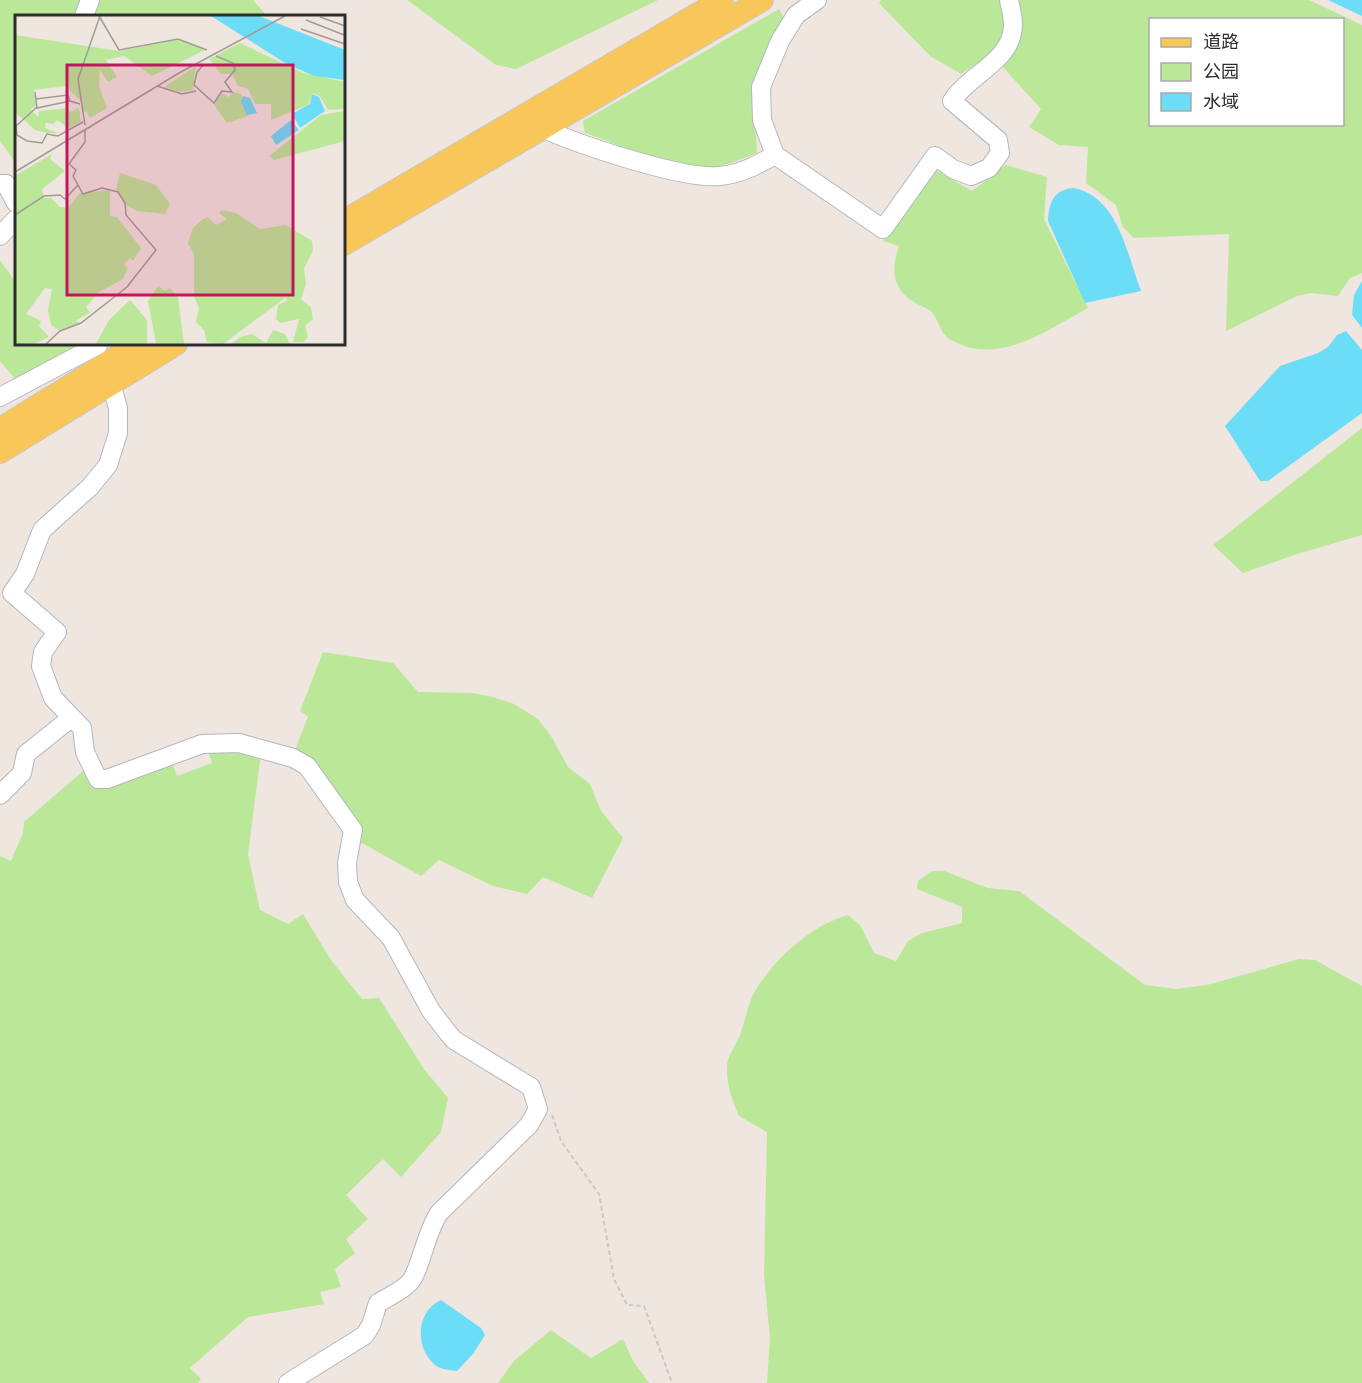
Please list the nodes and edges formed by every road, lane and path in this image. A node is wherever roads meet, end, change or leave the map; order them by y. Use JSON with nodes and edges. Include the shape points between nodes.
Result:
{"nodes":[{"id":1,"x":90,"y":0,"type":"edge"},
{"id":2,"x":722,"y":0,"type":"edge"},
{"id":3,"x":762,"y":0,"type":"edge"},
{"id":4,"x":816,"y":0,"type":"edge"},
{"id":5,"x":1009,"y":0,"type":"edge"},
{"id":6,"x":84,"y":15,"type":"edge"},
{"id":7,"x":542,"y":128,"type":"junction"},
{"id":8,"x":775,"y":155,"type":"junction"},
{"id":9,"x":0,"y":184,"type":"edge"},
{"id":10,"x":15,"y":201,"type":"edge"},
{"id":11,"x":15,"y":220,"type":"edge"},
{"id":12,"x":345,"y":220,"type":"edge"},
{"id":13,"x":0,"y":236,"type":"edge"},
{"id":14,"x":345,"y":243,"type":"edge"},
{"id":15,"x":136,"y":345,"type":"edge"},
{"id":16,"x":171,"y":345,"type":"edge"},
{"id":17,"x":103,"y":358,"type":"edge"},
{"id":18,"x":0,"y":397,"type":"edge"},
{"id":19,"x":0,"y":429,"type":"edge"},
{"id":20,"x":0,"y":452,"type":"edge"},
{"id":21,"x":71,"y":718,"type":"junction"},
{"id":22,"x":0,"y":795,"type":"edge"},
{"id":23,"x":551,"y":1113,"type":"dead end"},
{"id":24,"x":288,"y":1383,"type":"edge"},
{"id":25,"x":672,"y":1383,"type":"edge"}],
"edges":[{"from":1,"to":6,"type":"street"},
{"from":2,"to":12,"type":"main road"},
{"from":3,"to":7,"type":"main road"},
{"from":4,"to":8,"type":"street","via":[[796,15],[780,41],[761,87],[762,120]]},
{"from":5,"to":8,"type":"street","via":[[1012,37],[998,57],[952,100],[1001,144],[1000,153],[989,168],[967,175],[935,156],[883,229]]},
{"from":7,"to":8,"type":"street","via":[[570,140],[695,176],[732,174]]},
{"from":7,"to":14,"type":"main road"},
{"from":9,"to":10,"type":"street","via":[[6,184]]},
{"from":11,"to":13,"type":"street"},
{"from":15,"to":17,"type":"main road"},
{"from":16,"to":17,"type":"main road"},
{"from":17,"to":18,"type":"street"},
{"from":17,"to":19,"type":"main road"},
{"from":17,"to":20,"type":"main road"},
{"from":17,"to":21,"type":"street","via":[[118,408],[118,433],[108,465],[90,487],[42,530],[25,574],[12,593],[57,632],[43,652],[41,666],[53,698]]},
{"from":21,"to":22,"type":"street","via":[[26,754],[22,773]]},
{"from":21,"to":24,"type":"street","via":[[82,728],[85,752],[102,780],[216,742],[239,743],[293,758],[307,766],[352,830],[347,863],[350,892],[391,938],[431,1011],[454,1040],[531,1087],[537,1104],[537,1114],[529,1125],[439,1214],[412,1278],[378,1303],[365,1335]]},
{"from":23,"to":25,"type":"path","via":[[561,1141],[599,1194],[618,1288],[627,1305],[644,1306]]}]}
